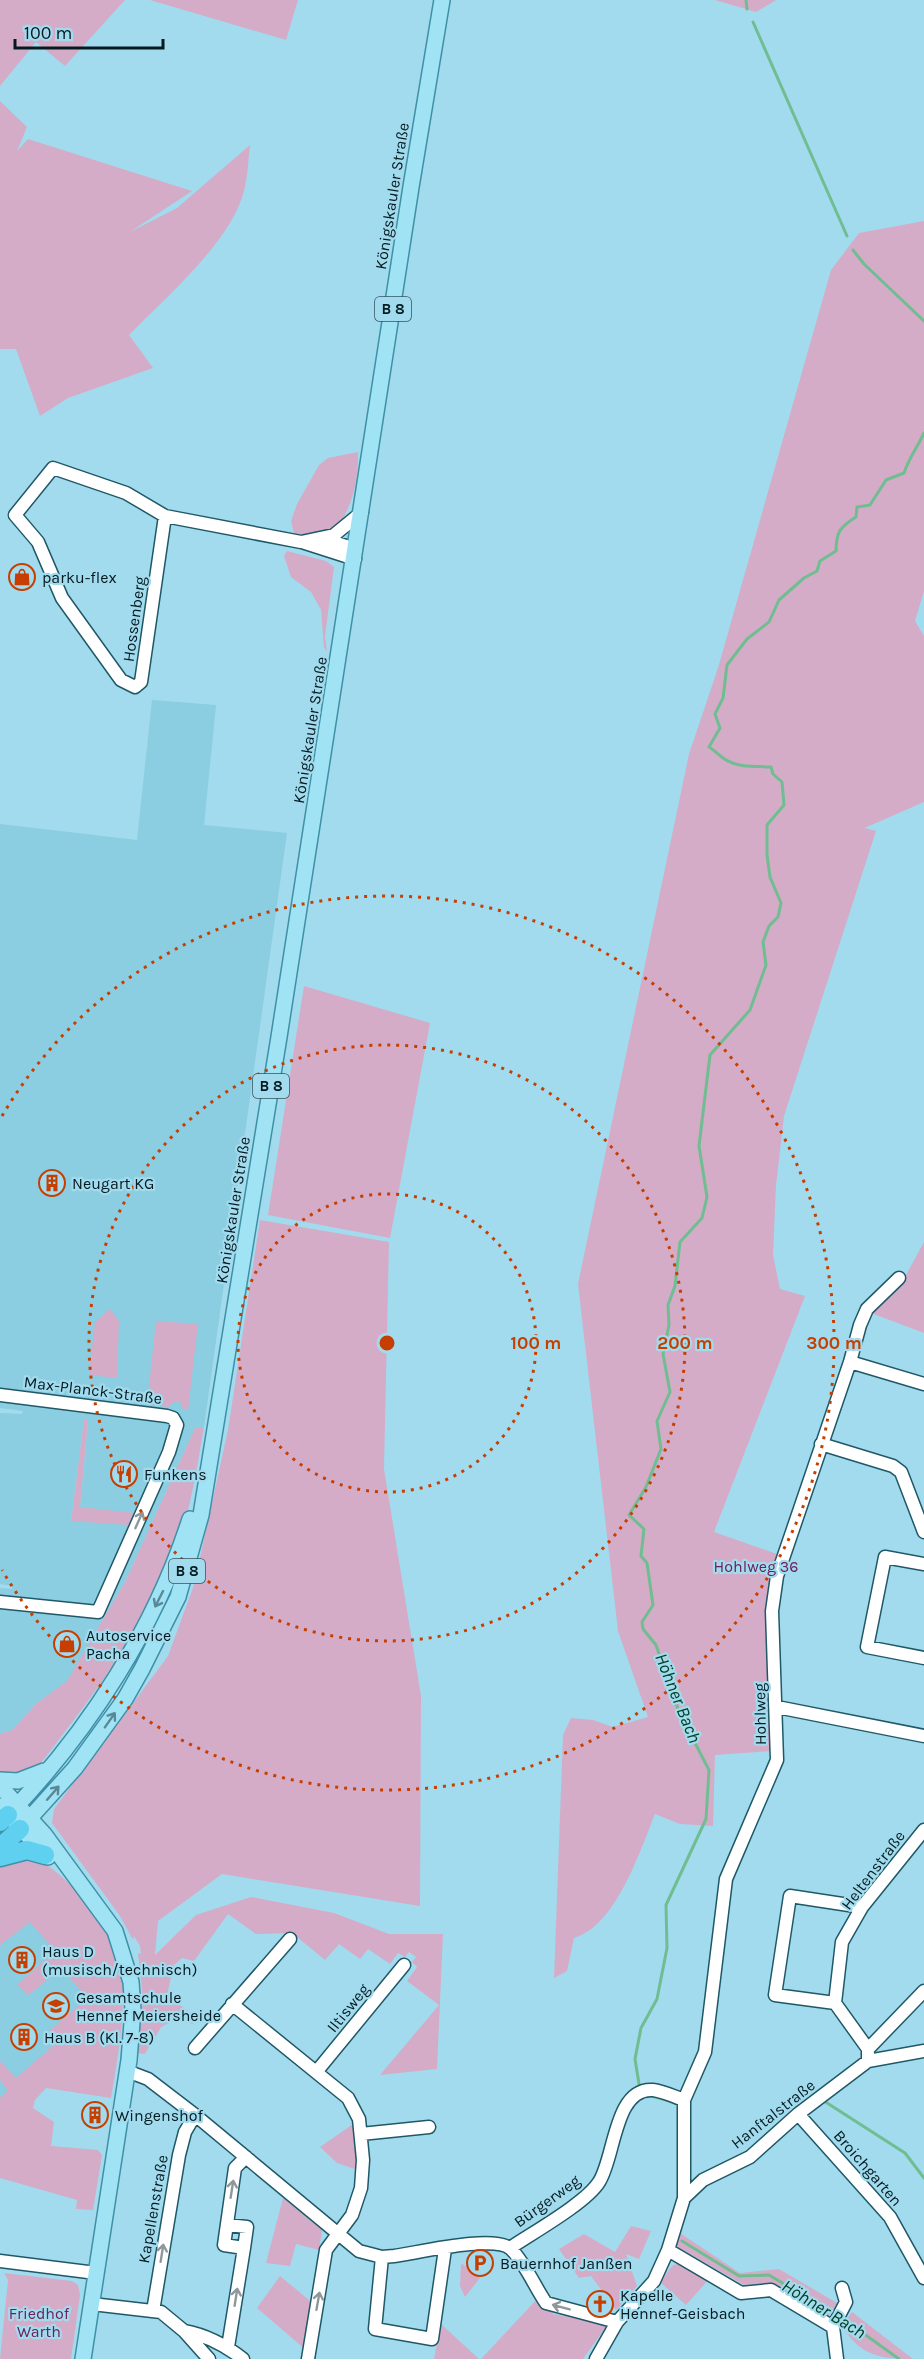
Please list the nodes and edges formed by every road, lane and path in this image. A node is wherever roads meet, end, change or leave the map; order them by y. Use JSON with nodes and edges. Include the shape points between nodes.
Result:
{"nodes":[{"id":1,"x":442,"y":0,"type":"edge"},
{"id":2,"x":362,"y":512,"type":"junction"},
{"id":3,"x":165,"y":516,"type":"junction"},
{"id":4,"x":324,"y":539,"type":"junction"},
{"id":5,"x":301,"y":542,"type":"junction"},
{"id":6,"x":355,"y":559,"type":"junction"},
{"id":7,"x":899,"y":1278,"type":"dead end"},
{"id":8,"x":850,"y":1362,"type":"junction"},
{"id":9,"x":924,"y":1384,"type":"edge"},
{"id":10,"x":0,"y":1395,"type":"edge"},
{"id":11,"x":821,"y":1444,"type":"junction"},
{"id":12,"x":208,"y":1465,"type":"junction"},
{"id":13,"x":923,"y":1526,"type":"edge"},
{"id":14,"x":924,"y":1564,"type":"edge"},
{"id":15,"x":0,"y":1602,"type":"edge"},
{"id":16,"x":924,"y":1658,"type":"edge"},
{"id":17,"x":777,"y":1707,"type":"junction"},
{"id":18,"x":924,"y":1736,"type":"edge"},
{"id":19,"x":50,"y":1769,"type":"junction"},
{"id":20,"x":0,"y":1780,"type":"edge"},
{"id":21,"x":0,"y":1786,"type":"edge"},
{"id":22,"x":6,"y":1812,"type":"edge"},
{"id":23,"x":25,"y":1823,"type":"junction"},
{"id":24,"x":924,"y":1830,"type":"edge"},
{"id":25,"x":0,"y":1847,"type":"edge"},
{"id":26,"x":45,"y":1855,"type":"junction"},
{"id":27,"x":0,"y":1857,"type":"edge"},
{"id":28,"x":82,"y":1887,"type":"junction"},
{"id":29,"x":862,"y":1907,"type":"junction"},
{"id":30,"x":290,"y":1939,"type":"dead end"},
{"id":31,"x":404,"y":1965,"type":"dead end"},
{"id":32,"x":924,"y":1991,"type":"edge"},
{"id":33,"x":835,"y":2003,"type":"junction"},
{"id":34,"x":232,"y":2004,"type":"junction"},
{"id":35,"x":195,"y":2048,"type":"dead end"},
{"id":36,"x":924,"y":2051,"type":"edge"},
{"id":37,"x":868,"y":2055,"type":"junction"},
{"id":38,"x":127,"y":2071,"type":"junction"},
{"id":39,"x":317,"y":2072,"type":"junction"},
{"id":40,"x":684,"y":2100,"type":"junction"},
{"id":41,"x":798,"y":2114,"type":"junction"},
{"id":42,"x":195,"y":2115,"type":"junction"},
{"id":43,"x":429,"y":2127,"type":"dead end"},
{"id":44,"x":361,"y":2134,"type":"junction"},
{"id":45,"x":246,"y":2157,"type":"junction"},
{"id":46,"x":684,"y":2198,"type":"junction"},
{"id":47,"x":227,"y":2225,"type":"junction"},
{"id":48,"x":337,"y":2234,"type":"junction"},
{"id":49,"x":244,"y":2248,"type":"junction"},
{"id":50,"x":510,"y":2248,"type":"junction"},
{"id":51,"x":445,"y":2249,"type":"junction"},
{"id":52,"x":668,"y":2250,"type":"junction"},
{"id":53,"x":382,"y":2257,"type":"junction"},
{"id":54,"x":0,"y":2260,"type":"edge"},
{"id":55,"x":96,"y":2273,"type":"junction"},
{"id":56,"x":924,"y":2278,"type":"edge"},
{"id":57,"x":842,"y":2288,"type":"dead end"},
{"id":58,"x":92,"y":2304,"type":"junction"},
{"id":59,"x":153,"y":2311,"type":"junction"},
{"id":60,"x":617,"y":2322,"type":"junction"},
{"id":61,"x":835,"y":2323,"type":"junction"},
{"id":62,"x":184,"y":2331,"type":"junction"},
{"id":63,"x":228,"y":2347,"type":"junction"},
{"id":64,"x":83,"y":2359,"type":"edge"},
{"id":65,"x":210,"y":2359,"type":"edge"},
{"id":66,"x":243,"y":2359,"type":"edge"},
{"id":67,"x":308,"y":2359,"type":"edge"},
{"id":68,"x":596,"y":2359,"type":"edge"},
{"id":69,"x":837,"y":2359,"type":"edge"}],
"edges":[{"from":1,"to":2,"type":"main road","name":"Königskauler Straße","number":"B 8"},
{"from":2,"to":4,"type":"street","name":"Hossenberg"},
{"from":2,"to":6,"type":"main road","name":"Königskauler Straße","number":"B 8"},
{"from":3,"to":3,"type":"street","name":"Hossenberg","via":[[141,682],[135,687],[121,680],[62,598],[38,542],[15,515],[52,468],[126,493]]},
{"from":3,"to":5,"type":"street","name":"Hossenberg"},
{"from":4,"to":5,"type":"street","name":"Hossenberg"},
{"from":4,"to":6,"type":"street","via":[[343,544]]},
{"from":5,"to":6,"type":"street","name":"Hossenberg"},
{"from":6,"to":12,"type":"main road","name":"Königskauler Straße","number":"B 8"},
{"from":7,"to":8,"type":"street","name":"Hohlweg","via":[[867,1308]]},
{"from":8,"to":9,"type":"street"},
{"from":8,"to":11,"type":"street","name":"Hohlweg"},
{"from":15,"to":10,"type":"street","name":"Max-Planck-Straße","one_way":true,"via":[[98,1612],[169,1452],[177,1425],[168,1416]]},
{"from":11,"to":13,"type":"street","via":[[893,1466],[901,1472]]},
{"from":11,"to":17,"type":"street","name":"Hohlweg","via":[[773,1593]]},
{"from":12,"to":19,"type":"main road","name":"Königskauler Straße","number":"B 8","one_way":true,"via":[[177,1561],[143,1629],[111,1684]]},
{"from":23,"to":12,"type":"main road","name":"Königskauler Straße","number":"B 8","one_way":true,"via":[[75,1767],[125,1699],[172,1611],[192,1554]]},
{"from":14,"to":16,"type":"street","via":[[885,1557],[867,1647]]},
{"from":17,"to":18,"type":"street"},
{"from":17,"to":40,"type":"street","name":"Hohlweg","via":[[777,1760],[726,1879],[705,2052]]},
{"from":19,"to":20,"type":"main road","via":[[18,1781]]},
{"from":19,"to":22,"type":"main road","number":"B 8"},
{"from":21,"to":22,"type":"main road"},
{"from":22,"to":23,"type":"main road"},
{"from":23,"to":25,"type":"highway"},
{"from":23,"to":26,"type":"main road"},
{"from":23,"to":28,"type":"main road"},
{"from":24,"to":29,"type":"street","name":"Heltenstraße"},
{"from":26,"to":27,"type":"highway","via":[[18,1851]]},
{"from":26,"to":28,"type":"main road"},
{"from":28,"to":38,"type":"main road","via":[[111,1923],[128,1966],[133,2010]]},
{"from":29,"to":33,"type":"street","name":"Heltenstraße","via":[[842,1942]]},
{"from":29,"to":33,"type":"street","via":[[790,1896],[775,1995]]},
{"from":30,"to":34,"type":"street"},
{"from":31,"to":39,"type":"street","name":"Iltisweg"},
{"from":32,"to":37,"type":"street"},
{"from":33,"to":37,"type":"street"},
{"from":34,"to":35,"type":"street"},
{"from":34,"to":39,"type":"street"},
{"from":36,"to":37,"type":"street","name":"Hanftalstraße"},
{"from":37,"to":41,"type":"street","name":"Hanftalstraße"},
{"from":38,"to":42,"type":"street","via":[[148,2079]]},
{"from":38,"to":55,"type":"main road"},
{"from":39,"to":44,"type":"street","via":[[353,2103]]},
{"from":40,"to":46,"type":"street","name":"Hohlweg"},
{"from":40,"to":50,"type":"street","name":"Bürgerweg","via":[[654,2090],[638,2092],[627,2102],[599,2182]]},
{"from":41,"to":46,"type":"street","name":"Hanftalstraße","via":[[750,2157],[702,2180]]},
{"from":41,"to":56,"type":"street","name":"Broichgarten","via":[[890,2217]]},
{"from":42,"to":45,"type":"street"},
{"from":59,"to":42,"type":"street","name":"Kapellenstraße","one_way":true,"via":[[178,2155]]},
{"from":43,"to":44,"type":"street"},
{"from":44,"to":48,"type":"street","via":[[363,2175],[358,2202],[345,2228]]},
{"from":47,"to":45,"type":"street","one_way":true,"via":[[235,2168]]},
{"from":45,"to":48,"type":"street"},
{"from":46,"to":52,"type":"street"},
{"from":47,"to":49,"type":"street","via":[[224,2245]]},
{"from":47,"to":49,"type":"street","via":[[247,2227]]},
{"from":48,"to":53,"type":"street","via":[[359,2251]]},
{"from":67,"to":48,"type":"street","one_way":true,"via":[[326,2250]]},
{"from":63,"to":49,"type":"street","one_way":true},
{"from":50,"to":51,"type":"street","via":[[478,2242]]},
{"from":60,"to":50,"type":"street","one_way":true,"via":[[546,2304]]},
{"from":51,"to":53,"type":"street"},
{"from":51,"to":53,"type":"street","via":[[432,2338],[375,2329]]},
{"from":52,"to":60,"type":"street","via":[[654,2282]]},
{"from":52,"to":61,"type":"street","via":[[741,2293],[771,2290]]},
{"from":54,"to":55,"type":"street"},
{"from":55,"to":58,"type":"main road"},
{"from":57,"to":61,"type":"street","via":[[846,2302]]},
{"from":58,"to":59,"type":"street"},
{"from":58,"to":64,"type":"main road"},
{"from":59,"to":62,"type":"street","via":[[161,2312]]},
{"from":60,"to":68,"type":"street"},
{"from":61,"to":69,"type":"street"},
{"from":62,"to":63,"type":"street"},
{"from":62,"to":65,"type":"street"},
{"from":63,"to":66,"type":"street"}]}
